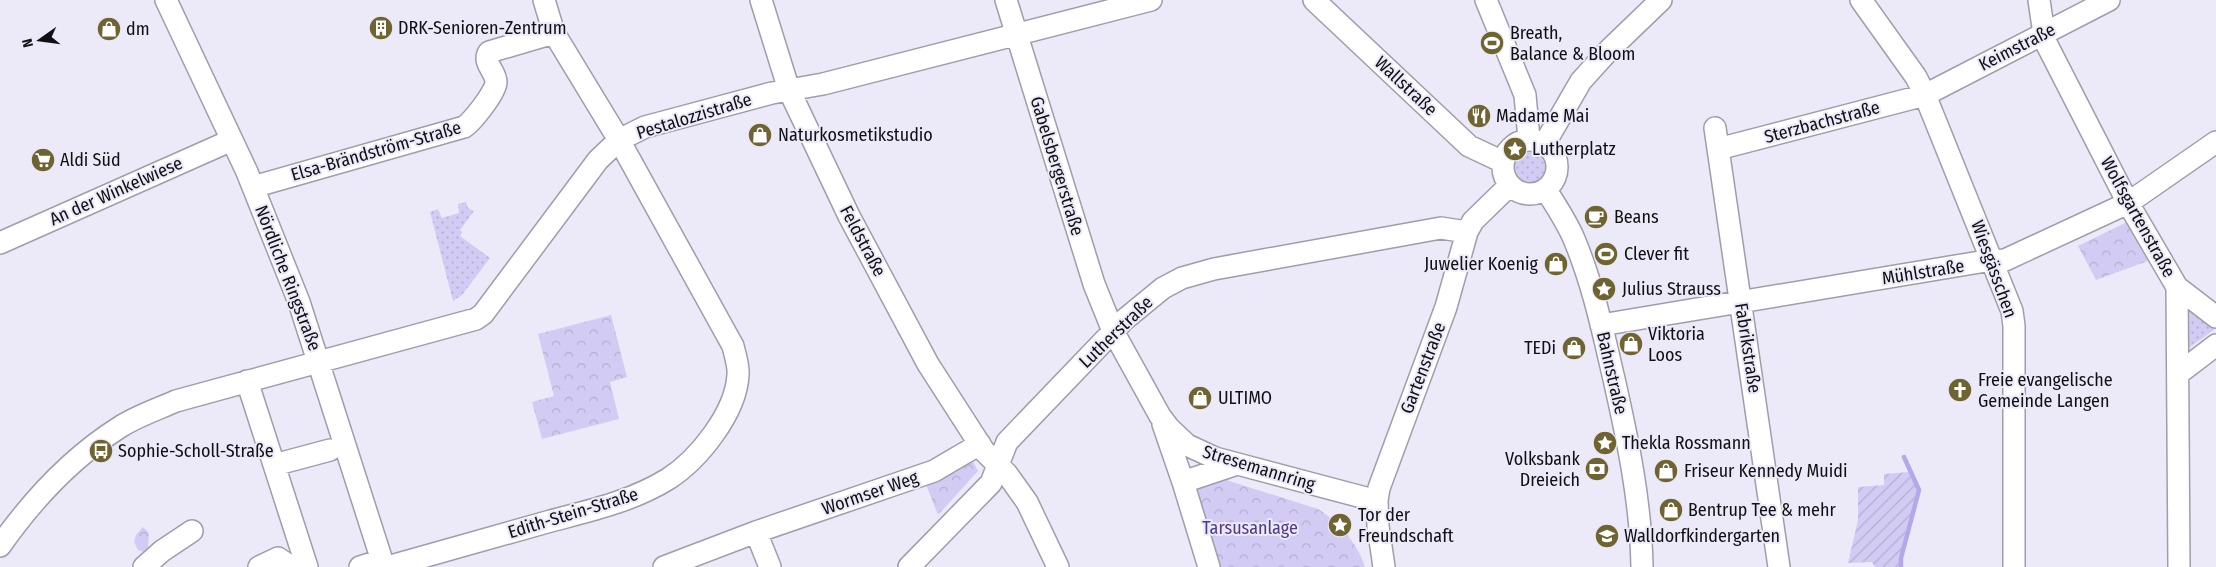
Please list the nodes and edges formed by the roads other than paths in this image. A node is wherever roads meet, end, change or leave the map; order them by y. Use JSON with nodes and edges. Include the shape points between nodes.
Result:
{"nodes":[{"id":1,"x":166,"y":0,"type":"edge"},
{"id":2,"x":544,"y":0,"type":"edge"},
{"id":3,"x":760,"y":0,"type":"edge"},
{"id":4,"x":1006,"y":0,"type":"edge"},
{"id":5,"x":1151,"y":0,"type":"edge"},
{"id":6,"x":1314,"y":0,"type":"edge"},
{"id":7,"x":1486,"y":0,"type":"edge"},
{"id":8,"x":1662,"y":0,"type":"edge"},
{"id":9,"x":1861,"y":0,"type":"edge"},
{"id":10,"x":2039,"y":0,"type":"edge"},
{"id":11,"x":2109,"y":0,"type":"edge"},
{"id":12,"x":554,"y":33,"type":"junction"},
{"id":13,"x":2043,"y":34,"type":"junction"},
{"id":14,"x":1017,"y":36,"type":"junction"},
{"id":15,"x":789,"y":90,"type":"junction"},
{"id":16,"x":1926,"y":95,"type":"junction"},
{"id":17,"x":1717,"y":138,"type":"joint"},
{"id":18,"x":232,"y":140,"type":"junction"},
{"id":19,"x":619,"y":140,"type":"junction"},
{"id":20,"x":1537,"y":141,"type":"junction"},
{"id":21,"x":2216,"y":142,"type":"edge"},
{"id":22,"x":1503,"y":162,"type":"junction"},
{"id":23,"x":1510,"y":185,"type":"junction"},
{"id":24,"x":253,"y":187,"type":"junction"},
{"id":25,"x":1546,"y":190,"type":"junction"},
{"id":26,"x":2128,"y":202,"type":"junction"},
{"id":27,"x":1468,"y":232,"type":"junction"},
{"id":28,"x":0,"y":243,"type":"edge"},
{"id":29,"x":1992,"y":261,"type":"junction"},
{"id":30,"x":2177,"y":288,"type":"junction"},
{"id":31,"x":1741,"y":302,"type":"junction"},
{"id":32,"x":2216,"y":317,"type":"edge"},
{"id":33,"x":1601,"y":325,"type":"junction"},
{"id":34,"x":1113,"y":331,"type":"junction"},
{"id":35,"x":2216,"y":345,"type":"edge"},
{"id":36,"x":319,"y":362,"type":"junction"},
{"id":37,"x":2178,"y":374,"type":"junction"},
{"id":38,"x":247,"y":381,"type":"junction"},
{"id":39,"x":1160,"y":416,"type":"junction"},
{"id":40,"x":980,"y":444,"type":"junction"},
{"id":41,"x":330,"y":450,"type":"dead end"},
{"id":42,"x":999,"y":465,"type":"junction"},
{"id":43,"x":1234,"y":465,"type":"junction"},
{"id":44,"x":274,"y":466,"type":"junction"},
{"id":45,"x":1183,"y":482,"type":"junction"},
{"id":46,"x":1377,"y":501,"type":"junction"},
{"id":47,"x":192,"y":531,"type":"dead end"},
{"id":48,"x":756,"y":532,"type":"junction"},
{"id":49,"x":299,"y":543,"type":"junction"},
{"id":50,"x":0,"y":546,"type":"edge"},
{"id":51,"x":285,"y":562,"type":"edge"},
{"id":52,"x":384,"y":565,"type":"edge"},
{"id":53,"x":144,"y":567,"type":"edge"},
{"id":54,"x":259,"y":567,"type":"edge"},
{"id":55,"x":307,"y":567,"type":"edge"},
{"id":56,"x":360,"y":567,"type":"edge"},
{"id":57,"x":664,"y":567,"type":"edge"},
{"id":58,"x":770,"y":567,"type":"edge"},
{"id":59,"x":909,"y":567,"type":"edge"},
{"id":60,"x":1058,"y":567,"type":"edge"},
{"id":61,"x":1209,"y":567,"type":"edge"},
{"id":62,"x":1384,"y":567,"type":"edge"},
{"id":63,"x":1642,"y":567,"type":"edge"},
{"id":64,"x":1779,"y":567,"type":"edge"},
{"id":65,"x":2014,"y":567,"type":"edge"},
{"id":66,"x":2179,"y":567,"type":"edge"}],
"edges":[{"from":1,"to":18,"type":"street","name":"Nördliche Ringstraße"},
{"from":2,"to":12,"type":"street"},
{"from":3,"to":15,"type":"street","name":"Feldstraße"},
{"from":4,"to":14,"type":"street","name":"Gabelsbergerstraße"},
{"from":5,"to":14,"type":"street","name":"Pestalozzistraße"},
{"from":6,"to":22,"type":"street","name":"Wallstraße","via":[[1469,146]]},
{"from":7,"to":20,"type":"street","via":[[1525,95]]},
{"from":8,"to":20,"type":"street","via":[[1580,81]]},
{"from":9,"to":16,"type":"street","name":"Wiesgässchen"},
{"from":10,"to":13,"type":"street","name":"Wolfsgartenstraße"},
{"from":11,"to":13,"type":"street","name":"Keimstraße"},
{"from":12,"to":19,"type":"street"},
{"from":12,"to":24,"type":"street","name":"Elsa-Brändström-Straße","via":[[489,52],[487,61],[496,82],[475,117],[464,128]]},
{"from":13,"to":16,"type":"street","name":"Keimstraße"},
{"from":13,"to":26,"type":"street","name":"Wolfsgartenstraße"},
{"from":14,"to":15,"type":"street","name":"Pestalozzistraße"},
{"from":14,"to":34,"type":"street","name":"Gabelsbergerstraße","via":[[1094,284]]},
{"from":15,"to":19,"type":"street","name":"Pestalozzistraße","via":[[645,128]]},
{"from":15,"to":40,"type":"street","name":"Feldstraße","via":[[849,216],[928,364]]},
{"from":16,"to":17,"type":"street","name":"Sterzbachstraße"},
{"from":16,"to":29,"type":"street","name":"Wiesgässchen"},
{"from":17,"to":31,"type":"street","name":"Fabrikstraße"},
{"from":18,"to":24,"type":"street","name":"Nördliche Ringstraße"},
{"from":18,"to":28,"type":"street","name":"An der Winkelwiese"},
{"from":19,"to":36,"type":"street","name":"Pestalozzistraße","via":[[598,160],[476,320]]},
{"from":19,"to":52,"type":"street","name":"Edith-Stein-Straße","via":[[733,346],[738,375],[735,392],[725,414],[699,453],[650,489],[610,505]]},
{"from":20,"to":22,"type":"street","via":[[1512,146]]},
{"from":20,"to":25,"type":"street","via":[[1552,150],[1558,166],[1556,176]]},
{"from":21,"to":26,"type":"street","name":"Mühlstraße"},
{"from":22,"to":23,"type":"street","via":[[1505,178]]},
{"from":23,"to":25,"type":"street","via":[[1524,194]]},
{"from":23,"to":27,"type":"street","name":"Gartenstraße","via":[[1474,221]]},
{"from":24,"to":36,"type":"street","name":"Nördliche Ringstraße"},
{"from":25,"to":33,"type":"street","name":"Bahnstraße","via":[[1574,238],[1586,268]]},
{"from":26,"to":29,"type":"street","name":"Mühlstraße","via":[[2005,260]]},
{"from":26,"to":30,"type":"street","name":"Wolfsgartenstraße"},
{"from":27,"to":34,"type":"street","name":"Lutherstraße","via":[[1441,228],[1195,273],[1146,300]]},
{"from":27,"to":46,"type":"street","name":"Gartenstraße","via":[[1446,306],[1383,476]]},
{"from":29,"to":31,"type":"street","name":"Mühlstraße"},
{"from":29,"to":65,"type":"street","name":"Wiesgässchen","via":[[2012,311],[2014,326]]},
{"from":30,"to":32,"type":"street"},
{"from":30,"to":37,"type":"street","name":"Wolfsgartenstraße"},
{"from":31,"to":33,"type":"street","name":"Mühlstraße"},
{"from":31,"to":64,"type":"street","name":"Fabrikstraße"},
{"from":33,"to":63,"type":"street","name":"Bahnstraße","via":[[1633,470]]},
{"from":34,"to":39,"type":"street","name":"Stresemannring"},
{"from":34,"to":42,"type":"street","name":"Lutherstraße","via":[[1007,442]]},
{"from":35,"to":37,"type":"street"},
{"from":36,"to":38,"type":"street","name":"Pestalozzistraße"},
{"from":36,"to":52,"type":"street","name":"Nördliche Ringstraße"},
{"from":37,"to":66,"type":"street","name":"Wolfsgartenstraße"},
{"from":38,"to":44,"type":"street"},
{"from":38,"to":50,"type":"street","name":"Pestalozzistraße","via":[[176,401],[121,426],[61,472]]},
{"from":39,"to":43,"type":"street","name":"Stresemannring","via":[[1187,445]]},
{"from":39,"to":45,"type":"street"},
{"from":40,"to":42,"type":"street","name":"Feldstraße"},
{"from":40,"to":48,"type":"street","name":"Wormser Weg","via":[[934,471]]},
{"from":41,"to":44,"type":"street"},
{"from":42,"to":59,"type":"street","name":"Lutherstraße","via":[[991,483]]},
{"from":42,"to":60,"type":"street","name":"Feldstraße","via":[[1027,502]]},
{"from":43,"to":45,"type":"street"},
{"from":43,"to":46,"type":"street","name":"Stresemannring"},
{"from":44,"to":49,"type":"street"},
{"from":45,"to":61,"type":"street"},
{"from":46,"to":62,"type":"street","name":"Gartenstraße"},
{"from":47,"to":53,"type":"street"},
{"from":48,"to":57,"type":"street","name":"Wormser Weg"},
{"from":48,"to":58,"type":"street"},
{"from":49,"to":51,"type":"street"},
{"from":49,"to":55,"type":"street"},
{"from":51,"to":54,"type":"street"},
{"from":52,"to":56,"type":"street","name":"Edith-Stein-Straße"}]}
